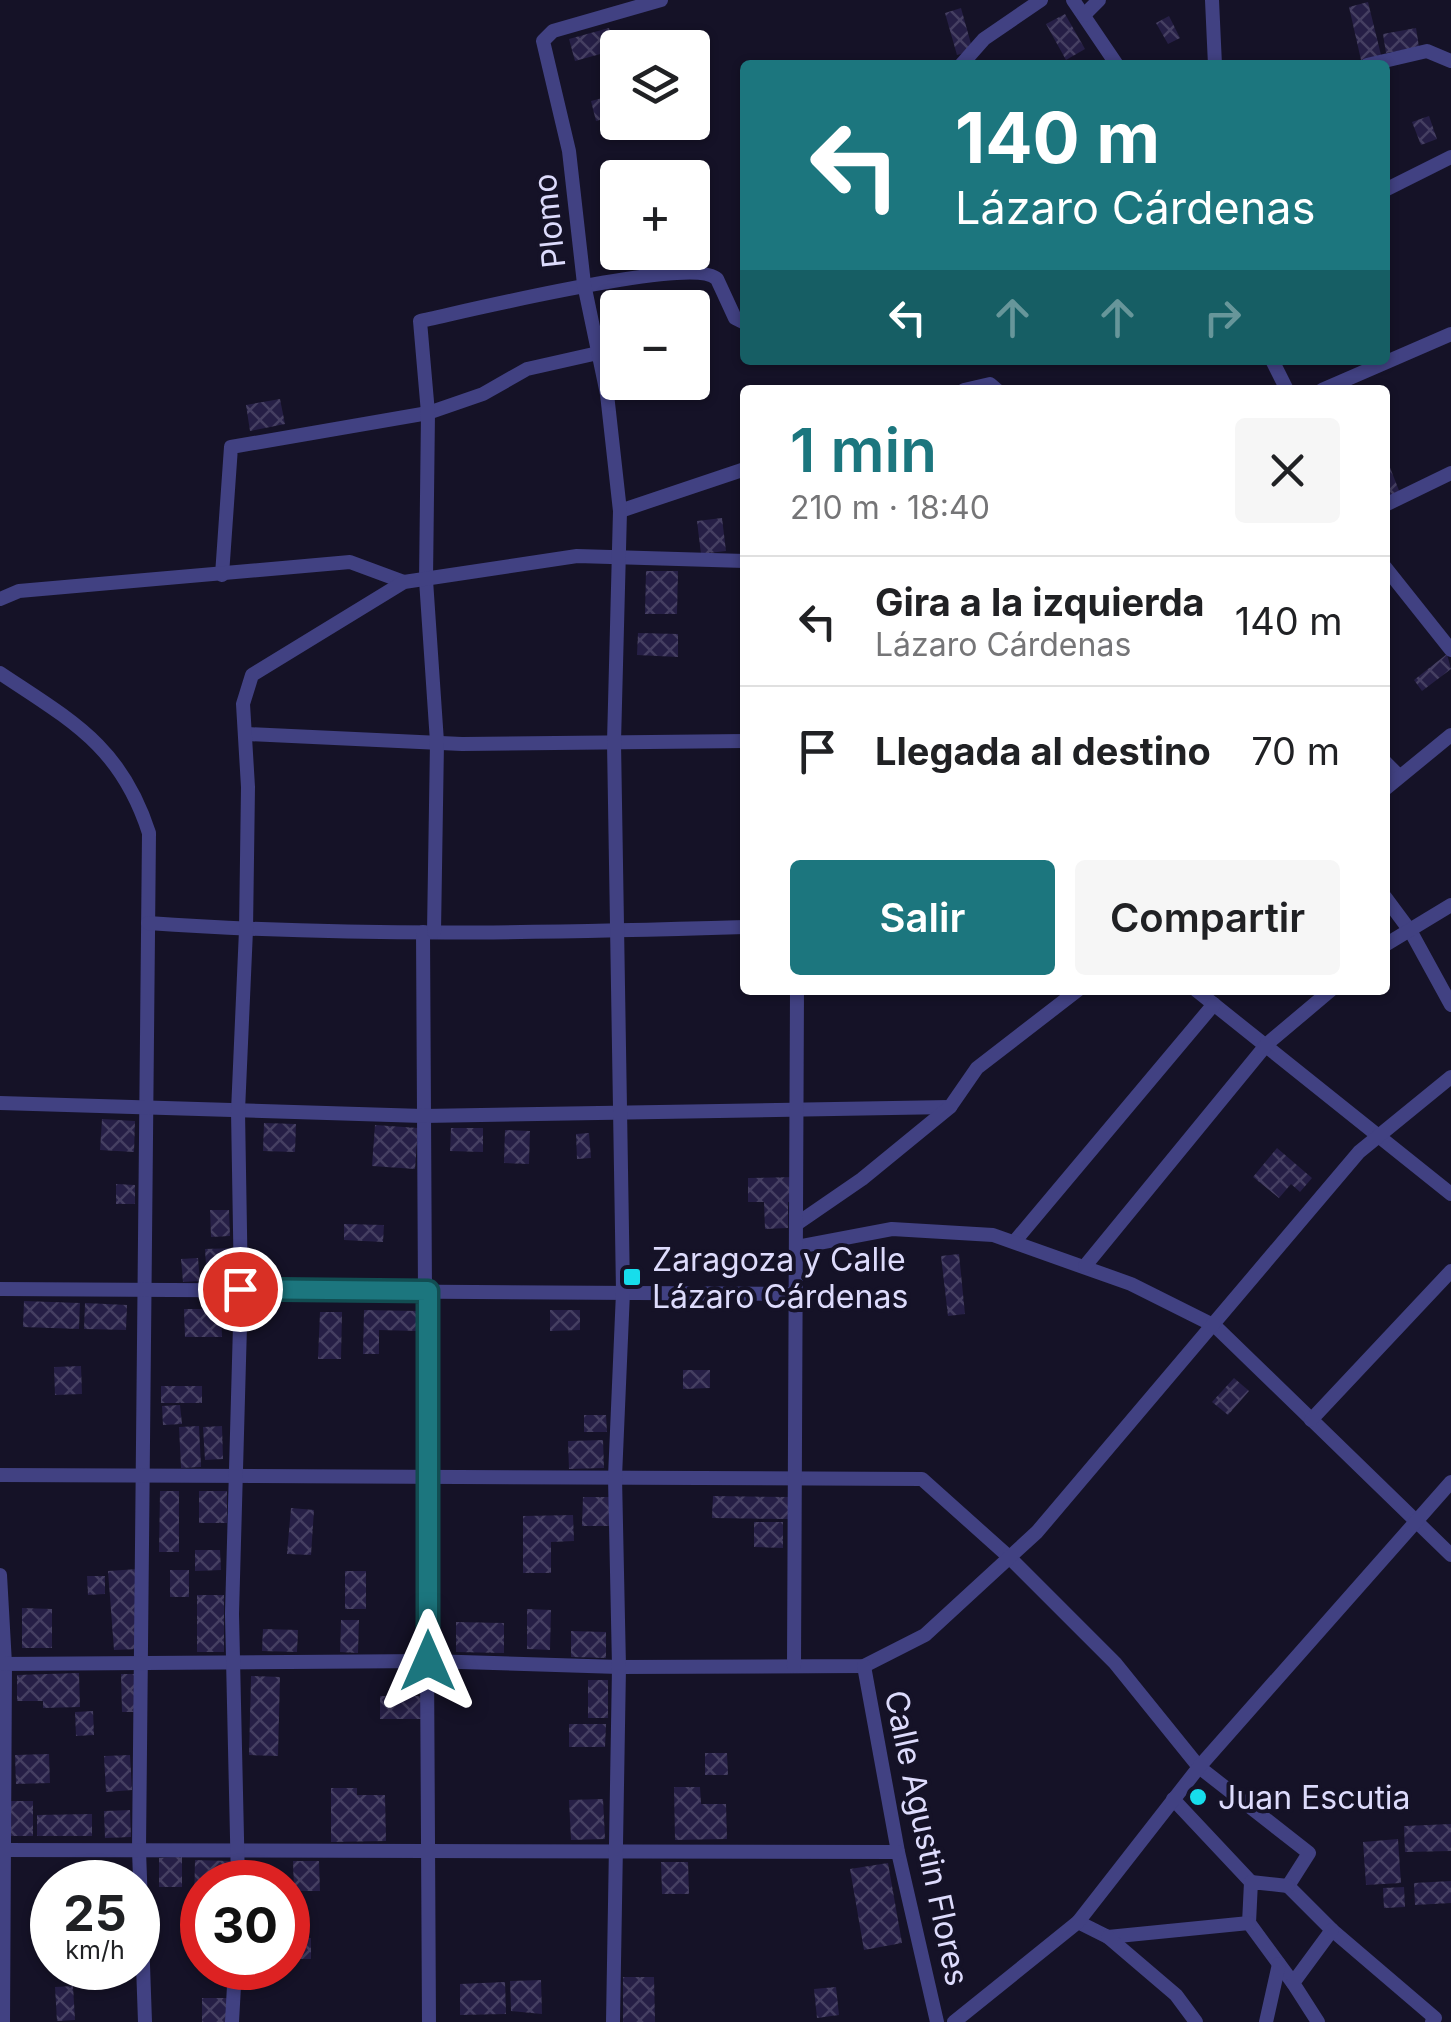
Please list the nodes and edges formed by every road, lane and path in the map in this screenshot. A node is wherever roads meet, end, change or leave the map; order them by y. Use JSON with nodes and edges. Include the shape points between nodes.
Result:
{"nodes":[{"id":1,"x":661,"y":0,"type":"edge"},
{"id":2,"x":1040,"y":0,"type":"edge"},
{"id":3,"x":1073,"y":0,"type":"edge"},
{"id":4,"x":1100,"y":0,"type":"edge"},
{"id":5,"x":1212,"y":0,"type":"edge"},
{"id":6,"x":1084,"y":15,"type":"junction"},
{"id":7,"x":945,"y":58,"type":"dead end"},
{"id":8,"x":950,"y":60,"type":"edge"},
{"id":9,"x":965,"y":60,"type":"edge"},
{"id":10,"x":1114,"y":60,"type":"edge"},
{"id":11,"x":1214,"y":60,"type":"edge"},
{"id":12,"x":1390,"y":60,"type":"edge"},
{"id":13,"x":1451,"y":60,"type":"edge"},
{"id":14,"x":1451,"y":157,"type":"edge"},
{"id":15,"x":1390,"y":188,"type":"edge"},
{"id":16,"x":584,"y":284,"type":"junction"},
{"id":17,"x":740,"y":320,"type":"edge"},
{"id":18,"x":1451,"y":334,"type":"edge"},
{"id":19,"x":598,"y":354,"type":"junction"},
{"id":20,"x":1390,"y":360,"type":"edge"},
{"id":21,"x":1380,"y":365,"type":"edge"},
{"id":22,"x":1334,"y":385,"type":"edge"},
{"id":23,"x":428,"y":413,"type":"junction"},
{"id":24,"x":740,"y":472,"type":"edge"},
{"id":25,"x":1451,"y":473,"type":"edge"},
{"id":26,"x":1390,"y":504,"type":"edge"},
{"id":27,"x":620,"y":511,"type":"junction"},
{"id":28,"x":621,"y":559,"type":"junction"},
{"id":29,"x":740,"y":561,"type":"edge"},
{"id":30,"x":1390,"y":573,"type":"edge"},
{"id":31,"x":222,"y":575,"type":"junction"},
{"id":32,"x":426,"y":580,"type":"junction"},
{"id":33,"x":404,"y":582,"type":"junction"},
{"id":34,"x":0,"y":599,"type":"edge"},
{"id":35,"x":1451,"y":650,"type":"edge"},
{"id":36,"x":0,"y":673,"type":"edge"},
{"id":37,"x":247,"y":734,"type":"junction"},
{"id":38,"x":1451,"y":735,"type":"edge"},
{"id":39,"x":740,"y":741,"type":"edge"},
{"id":40,"x":437,"y":742,"type":"junction"},
{"id":41,"x":614,"y":742,"type":"junction"},
{"id":42,"x":1390,"y":767,"type":"edge"},
{"id":43,"x":1399,"y":776,"type":"junction"},
{"id":44,"x":1390,"y":784,"type":"edge"},
{"id":45,"x":1390,"y":903,"type":"edge"},
{"id":46,"x":1451,"y":905,"type":"edge"},
{"id":47,"x":148,"y":923,"type":"junction"},
{"id":48,"x":740,"y":927,"type":"edge"},
{"id":49,"x":246,"y":930,"type":"junction"},
{"id":50,"x":617,"y":931,"type":"junction"},
{"id":51,"x":429,"y":932,"type":"junction"},
{"id":52,"x":1411,"y":932,"type":"junction"},
{"id":53,"x":1390,"y":942,"type":"edge"},
{"id":54,"x":797,"y":995,"type":"edge"},
{"id":55,"x":1071,"y":995,"type":"edge"},
{"id":56,"x":1202,"y":995,"type":"edge"},
{"id":57,"x":1326,"y":995,"type":"edge"},
{"id":58,"x":1214,"y":1004,"type":"junction"},
{"id":59,"x":1451,"y":1005,"type":"edge"},
{"id":60,"x":1267,"y":1044,"type":"junction"},
{"id":61,"x":1451,"y":1077,"type":"edge"},
{"id":62,"x":0,"y":1104,"type":"edge"},
{"id":63,"x":950,"y":1106,"type":"junction"},
{"id":64,"x":144,"y":1108,"type":"junction"},
{"id":65,"x":794,"y":1110,"type":"junction"},
{"id":66,"x":238,"y":1111,"type":"junction"},
{"id":67,"x":621,"y":1113,"type":"junction"},
{"id":68,"x":423,"y":1116,"type":"junction"},
{"id":69,"x":1376,"y":1135,"type":"junction"},
{"id":70,"x":1451,"y":1194,"type":"edge"},
{"id":71,"x":798,"y":1223,"type":"junction"},
{"id":72,"x":1015,"y":1241,"type":"junction"},
{"id":73,"x":797,"y":1247,"type":"junction"},
{"id":74,"x":1085,"y":1266,"type":"junction"},
{"id":75,"x":1451,"y":1271,"type":"edge"},
{"id":76,"x":0,"y":1289,"type":"edge"},
{"id":77,"x":240,"y":1289,"type":"junction"},
{"id":78,"x":146,"y":1290,"type":"junction"},
{"id":79,"x":428,"y":1291,"type":"junction"},
{"id":80,"x":623,"y":1292,"type":"junction"},
{"id":81,"x":794,"y":1294,"type":"junction"},
{"id":82,"x":1214,"y":1326,"type":"junction"},
{"id":83,"x":1311,"y":1420,"type":"junction"},
{"id":84,"x":0,"y":1475,"type":"edge"},
{"id":85,"x":428,"y":1476,"type":"junction"},
{"id":86,"x":794,"y":1476,"type":"junction"},
{"id":87,"x":238,"y":1477,"type":"junction"},
{"id":88,"x":615,"y":1477,"type":"junction"},
{"id":89,"x":144,"y":1478,"type":"junction"},
{"id":90,"x":1451,"y":1482,"type":"edge"},
{"id":91,"x":1420,"y":1522,"type":"junction"},
{"id":92,"x":1451,"y":1555,"type":"edge"},
{"id":93,"x":1008,"y":1556,"type":"junction"},
{"id":94,"x":0,"y":1575,"type":"edge"},
{"id":95,"x":428,"y":1661,"type":"junction"},
{"id":96,"x":144,"y":1662,"type":"junction"},
{"id":97,"x":232,"y":1662,"type":"junction"},
{"id":98,"x":2,"y":1664,"type":"edge"},
{"id":99,"x":794,"y":1666,"type":"junction"},
{"id":100,"x":864,"y":1666,"type":"junction"},
{"id":101,"x":619,"y":1667,"type":"junction"},
{"id":102,"x":1199,"y":1767,"type":"junction"},
{"id":103,"x":1173,"y":1799,"type":"junction"},
{"id":104,"x":1,"y":1850,"type":"edge"},
{"id":105,"x":139,"y":1850,"type":"junction"},
{"id":106,"x":430,"y":1852,"type":"junction"},
{"id":107,"x":616,"y":1852,"type":"junction"},
{"id":108,"x":898,"y":1852,"type":"junction"},
{"id":109,"x":240,"y":1853,"type":"junction"},
{"id":110,"x":240,"y":1860,"type":"edge"},
{"id":111,"x":1251,"y":1882,"type":"junction"},
{"id":112,"x":1288,"y":1886,"type":"junction"},
{"id":113,"x":1078,"y":1922,"type":"junction"},
{"id":114,"x":1248,"y":1923,"type":"junction"},
{"id":115,"x":1332,"y":1930,"type":"junction"},
{"id":116,"x":1108,"y":1937,"type":"junction"},
{"id":117,"x":1279,"y":1964,"type":"junction"},
{"id":118,"x":1293,"y":1983,"type":"junction"},
{"id":119,"x":234,"y":1990,"type":"edge"},
{"id":120,"x":1434,"y":2020,"type":"edge"},
{"id":121,"x":3,"y":2022,"type":"edge"},
{"id":122,"x":145,"y":2022,"type":"edge"},
{"id":123,"x":232,"y":2022,"type":"edge"},
{"id":124,"x":429,"y":2022,"type":"edge"},
{"id":125,"x":613,"y":2022,"type":"edge"},
{"id":126,"x":937,"y":2022,"type":"edge"},
{"id":127,"x":954,"y":2022,"type":"edge"},
{"id":128,"x":1196,"y":2022,"type":"edge"},
{"id":129,"x":1266,"y":2022,"type":"edge"},
{"id":130,"x":1318,"y":2022,"type":"edge"}],
"edges":[{"from":1,"to":16,"type":"street","name":"Plomo","via":[[553,31],[543,41],[569,151]]},
{"from":2,"to":9,"type":"street"},
{"from":3,"to":6,"type":"street"},
{"from":4,"to":6,"type":"street"},
{"from":5,"to":11,"type":"street"},
{"from":6,"to":10,"type":"street"},
{"from":7,"to":8,"type":"street"},
{"from":12,"to":13,"type":"street","via":[[1427,52]]},
{"from":14,"to":15,"type":"street"},
{"from":16,"to":17,"type":"street","via":[[704,271]]},
{"from":16,"to":19,"type":"street"},
{"from":16,"to":23,"type":"street","via":[[420,321]]},
{"from":18,"to":20,"type":"street"},
{"from":19,"to":23,"type":"street","via":[[527,369]]},
{"from":19,"to":27,"type":"street"},
{"from":21,"to":22,"type":"street"},
{"from":23,"to":31,"type":"street","via":[[231,447]]},
{"from":23,"to":32,"type":"street"},
{"from":24,"to":27,"type":"street"},
{"from":25,"to":26,"type":"street"},
{"from":27,"to":28,"type":"street"},
{"from":28,"to":29,"type":"street"},
{"from":28,"to":32,"type":"street","via":[[577,556]]},
{"from":28,"to":41,"type":"street"},
{"from":30,"to":35,"type":"street"},
{"from":31,"to":33,"type":"street","via":[[350,562]]},
{"from":31,"to":34,"type":"street","via":[[19,591]]},
{"from":32,"to":33,"type":"street"},
{"from":32,"to":40,"type":"street"},
{"from":33,"to":37,"type":"street","via":[[252,675],[244,704]]},
{"from":36,"to":47,"type":"street","via":[[90,732],[136,793],[152,865]]},
{"from":37,"to":40,"type":"street"},
{"from":37,"to":49,"type":"street"},
{"from":38,"to":43,"type":"street"},
{"from":39,"to":41,"type":"street"},
{"from":40,"to":41,"type":"street"},
{"from":40,"to":51,"type":"street"},
{"from":41,"to":50,"type":"street"},
{"from":42,"to":43,"type":"street"},
{"from":43,"to":44,"type":"street"},
{"from":45,"to":52,"type":"street"},
{"from":46,"to":52,"type":"street"},
{"from":47,"to":49,"type":"street"},
{"from":47,"to":64,"type":"street"},
{"from":48,"to":50,"type":"street"},
{"from":49,"to":51,"type":"street"},
{"from":49,"to":66,"type":"street"},
{"from":50,"to":51,"type":"street"},
{"from":50,"to":67,"type":"street"},
{"from":51,"to":68,"type":"street"},
{"from":52,"to":53,"type":"street"},
{"from":52,"to":59,"type":"street"},
{"from":54,"to":65,"type":"street"},
{"from":55,"to":63,"type":"street","via":[[976,1068]]},
{"from":56,"to":58,"type":"street"},
{"from":57,"to":60,"type":"street"},
{"from":58,"to":60,"type":"street"},
{"from":58,"to":72,"type":"street"},
{"from":60,"to":69,"type":"street"},
{"from":60,"to":74,"type":"street"},
{"from":61,"to":69,"type":"street"},
{"from":62,"to":64,"type":"street"},
{"from":63,"to":65,"type":"street"},
{"from":63,"to":71,"type":"street"},
{"from":64,"to":66,"type":"street"},
{"from":64,"to":78,"type":"street"},
{"from":65,"to":67,"type":"street"},
{"from":65,"to":71,"type":"street"},
{"from":66,"to":68,"type":"street"},
{"from":66,"to":77,"type":"street"},
{"from":67,"to":68,"type":"street"},
{"from":67,"to":80,"type":"street"},
{"from":68,"to":79,"type":"street"},
{"from":69,"to":70,"type":"street"},
{"from":69,"to":82,"type":"street"},
{"from":71,"to":73,"type":"street"},
{"from":72,"to":73,"type":"street","via":[[892,1229]]},
{"from":72,"to":74,"type":"street"},
{"from":73,"to":81,"type":"street"},
{"from":74,"to":82,"type":"street"},
{"from":75,"to":83,"type":"street"},
{"from":76,"to":78,"type":"street"},
{"from":77,"to":78,"type":"street"},
{"from":77,"to":79,"type":"street"},
{"from":77,"to":87,"type":"street"},
{"from":78,"to":89,"type":"street"},
{"from":79,"to":80,"type":"street"},
{"from":79,"to":85,"type":"street"},
{"from":80,"to":81,"type":"street"},
{"from":80,"to":88,"type":"street"},
{"from":81,"to":86,"type":"street"},
{"from":82,"to":83,"type":"street"},
{"from":82,"to":93,"type":"street","via":[[1037,1532]]},
{"from":83,"to":91,"type":"street"},
{"from":84,"to":89,"type":"street"},
{"from":85,"to":87,"type":"street"},
{"from":85,"to":88,"type":"street"},
{"from":85,"to":95,"type":"street"},
{"from":86,"to":88,"type":"street"},
{"from":86,"to":93,"type":"street","via":[[922,1479]]},
{"from":86,"to":99,"type":"street"},
{"from":87,"to":89,"type":"street"},
{"from":87,"to":97,"type":"street"},
{"from":88,"to":101,"type":"street"},
{"from":89,"to":96,"type":"street"},
{"from":90,"to":91,"type":"street"},
{"from":91,"to":92,"type":"street"},
{"from":91,"to":102,"type":"street"},
{"from":93,"to":100,"type":"street","via":[[925,1635]]},
{"from":93,"to":102,"type":"street","via":[[1115,1663]]},
{"from":94,"to":98,"type":"street"},
{"from":95,"to":97,"type":"street"},
{"from":95,"to":101,"type":"street"},
{"from":95,"to":106,"type":"street"},
{"from":96,"to":97,"type":"street"},
{"from":96,"to":98,"type":"street"},
{"from":96,"to":105,"type":"street"},
{"from":97,"to":109,"type":"street"},
{"from":98,"to":104,"type":"street"},
{"from":99,"to":100,"type":"street"},
{"from":99,"to":101,"type":"street"},
{"from":100,"to":108,"type":"street","name":"Calle Agustin Flores"},
{"from":101,"to":107,"type":"street"},
{"from":102,"to":103,"type":"street"},
{"from":102,"to":112,"type":"street","via":[[1309,1853]]},
{"from":103,"to":111,"type":"street"},
{"from":103,"to":113,"type":"street"},
{"from":104,"to":105,"type":"street"},
{"from":104,"to":121,"type":"street"},
{"from":105,"to":109,"type":"street"},
{"from":105,"to":122,"type":"street"},
{"from":106,"to":107,"type":"street"},
{"from":106,"to":109,"type":"street"},
{"from":106,"to":124,"type":"street"},
{"from":107,"to":108,"type":"street"},
{"from":107,"to":125,"type":"street"},
{"from":108,"to":126,"type":"street","name":"Calle Agustin Flores"},
{"from":109,"to":110,"type":"street"},
{"from":111,"to":112,"type":"street"},
{"from":111,"to":114,"type":"street"},
{"from":112,"to":115,"type":"street"},
{"from":113,"to":116,"type":"street"},
{"from":113,"to":127,"type":"street"},
{"from":114,"to":116,"type":"street"},
{"from":114,"to":117,"type":"street"},
{"from":115,"to":118,"type":"street"},
{"from":115,"to":120,"type":"street"},
{"from":116,"to":128,"type":"street","via":[[1176,1995]]},
{"from":117,"to":118,"type":"street"},
{"from":117,"to":129,"type":"street"},
{"from":118,"to":130,"type":"street"},
{"from":119,"to":123,"type":"street"}]}
